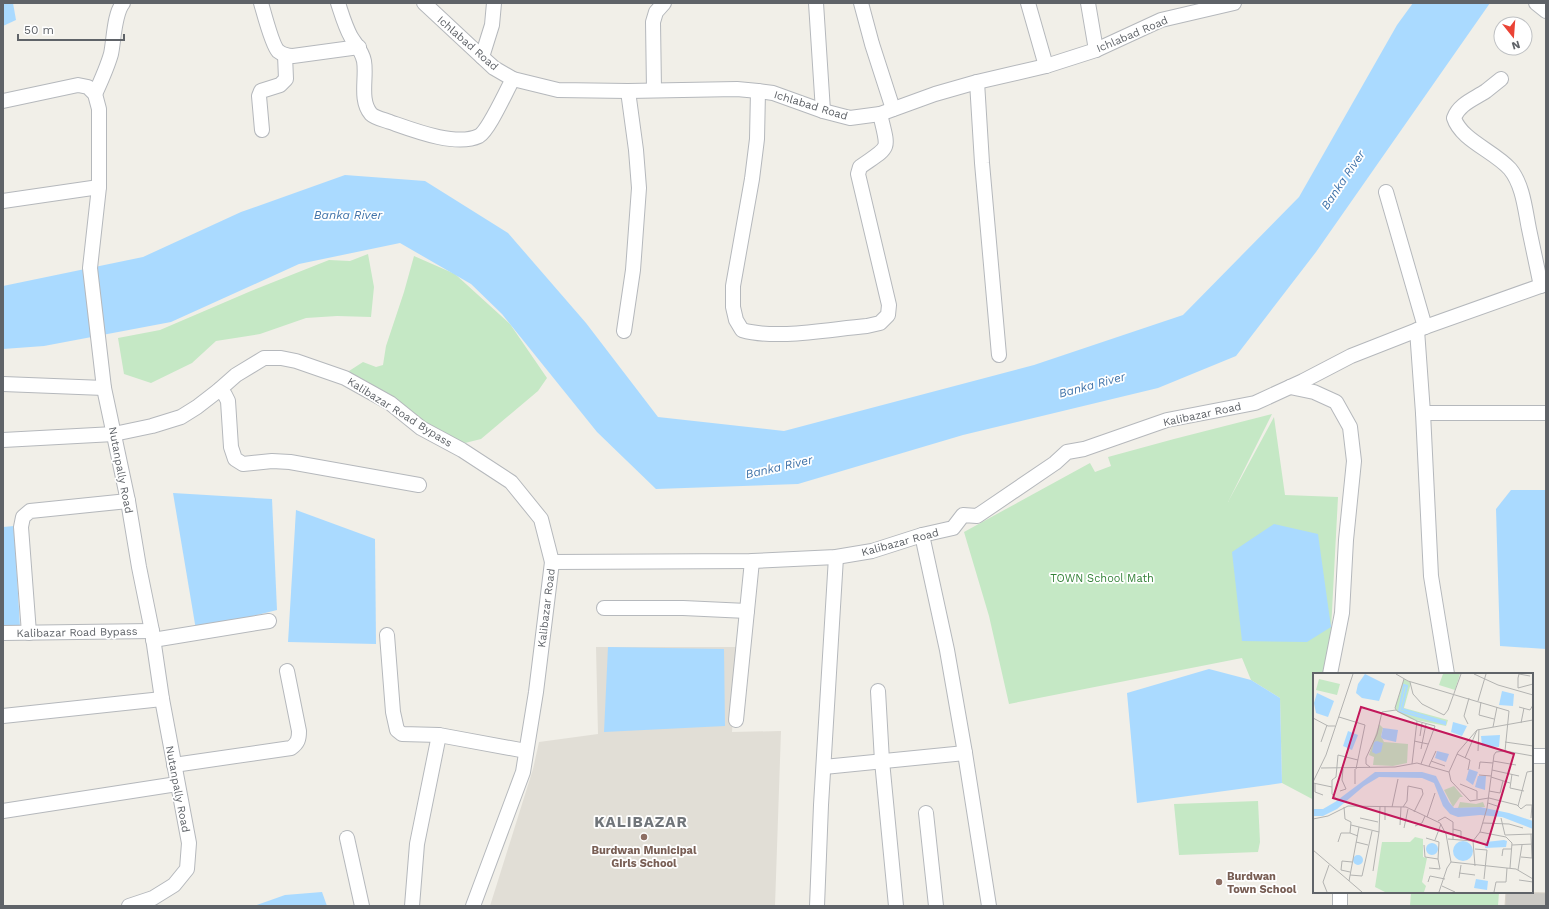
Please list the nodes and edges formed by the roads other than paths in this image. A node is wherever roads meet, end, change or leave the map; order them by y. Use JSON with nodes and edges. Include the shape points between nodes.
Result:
{"nodes":[{"id":1,"x":123,"y":3,"type":"edge"},
{"id":2,"x":261,"y":3,"type":"edge"},
{"id":3,"x":338,"y":3,"type":"edge"},
{"id":4,"x":424,"y":3,"type":"edge"},
{"id":5,"x":494,"y":3,"type":"edge"},
{"id":6,"x":664,"y":3,"type":"edge"},
{"id":7,"x":816,"y":3,"type":"edge"},
{"id":8,"x":861,"y":3,"type":"edge"},
{"id":9,"x":1028,"y":3,"type":"edge"},
{"id":10,"x":1088,"y":3,"type":"edge"},
{"id":11,"x":1234,"y":3,"type":"edge"},
{"id":12,"x":1536,"y":3,"type":"edge"},
{"id":13,"x":1546,"y":11,"type":"edge"},
{"id":14,"x":359,"y":46,"type":"junction"},
{"id":15,"x":1096,"y":50,"type":"junction"},
{"id":16,"x":285,"y":55,"type":"junction"},
{"id":17,"x":482,"y":58,"type":"junction"},
{"id":18,"x":1046,"y":66,"type":"junction"},
{"id":19,"x":513,"y":79,"type":"junction"},
{"id":20,"x":1501,"y":79,"type":"dead end"},
{"id":21,"x":977,"y":82,"type":"junction"},
{"id":22,"x":654,"y":90,"type":"junction"},
{"id":23,"x":628,"y":91,"type":"junction"},
{"id":24,"x":758,"y":91,"type":"junction"},
{"id":25,"x":95,"y":94,"type":"junction"},
{"id":26,"x":3,"y":101,"type":"edge"},
{"id":27,"x":823,"y":111,"type":"junction"},
{"id":28,"x":887,"y":112,"type":"junction"},
{"id":29,"x":262,"y":130,"type":"dead end"},
{"id":30,"x":99,"y":187,"type":"junction"},
{"id":31,"x":1386,"y":192,"type":"dead end"},
{"id":32,"x":3,"y":201,"type":"edge"},
{"id":33,"x":1544,"y":285,"type":"edge"},
{"id":34,"x":1421,"y":328,"type":"junction"},
{"id":35,"x":624,"y":331,"type":"dead end"},
{"id":36,"x":999,"y":355,"type":"dead end"},
{"id":37,"x":3,"y":384,"type":"edge"},
{"id":38,"x":1290,"y":387,"type":"junction"},
{"id":39,"x":104,"y":388,"type":"junction"},
{"id":40,"x":219,"y":390,"type":"junction"},
{"id":41,"x":1546,"y":413,"type":"edge"},
{"id":42,"x":1423,"y":414,"type":"junction"},
{"id":43,"x":114,"y":434,"type":"junction"},
{"id":44,"x":3,"y":440,"type":"edge"},
{"id":45,"x":419,"y":485,"type":"dead end"},
{"id":46,"x":128,"y":502,"type":"junction"},
{"id":47,"x":922,"y":535,"type":"junction"},
{"id":48,"x":836,"y":557,"type":"junction"},
{"id":49,"x":752,"y":561,"type":"junction"},
{"id":50,"x":552,"y":562,"type":"junction"},
{"id":51,"x":604,"y":608,"type":"dead end"},
{"id":52,"x":747,"y":611,"type":"junction"},
{"id":53,"x":268,"y":621,"type":"dead end"},
{"id":54,"x":30,"y":632,"type":"junction"},
{"id":55,"x":3,"y":633,"type":"edge"},
{"id":56,"x":152,"y":635,"type":"junction"},
{"id":57,"x":387,"y":635,"type":"dead end"},
{"id":58,"x":287,"y":671,"type":"dead end"},
{"id":59,"x":1330,"y":673,"type":"edge"},
{"id":60,"x":1447,"y":673,"type":"edge"},
{"id":61,"x":878,"y":690,"type":"dead end"},
{"id":62,"x":162,"y":698,"type":"junction"},
{"id":63,"x":3,"y":716,"type":"edge"},
{"id":64,"x":736,"y":720,"type":"dead end"},
{"id":65,"x":439,"y":735,"type":"junction"},
{"id":66,"x":526,"y":751,"type":"junction"},
{"id":67,"x":965,"y":753,"type":"junction"},
{"id":68,"x":1533,"y":756,"type":"edge"},
{"id":69,"x":1546,"y":756,"type":"edge"},
{"id":70,"x":882,"y":762,"type":"junction"},
{"id":71,"x":174,"y":765,"type":"junction"},
{"id":72,"x":824,"y":767,"type":"junction"},
{"id":73,"x":177,"y":784,"type":"junction"},
{"id":74,"x":3,"y":811,"type":"edge"},
{"id":75,"x":926,"y":813,"type":"dead end"},
{"id":76,"x":347,"y":838,"type":"dead end"},
{"id":77,"x":1340,"y":893,"type":"edge"},
{"id":78,"x":129,"y":906,"type":"edge"},
{"id":79,"x":362,"y":906,"type":"edge"},
{"id":80,"x":412,"y":906,"type":"edge"},
{"id":81,"x":473,"y":906,"type":"edge"},
{"id":82,"x":817,"y":906,"type":"edge"},
{"id":83,"x":896,"y":906,"type":"edge"},
{"id":84,"x":936,"y":906,"type":"edge"},
{"id":85,"x":989,"y":906,"type":"edge"},
{"id":86,"x":1340,"y":906,"type":"edge"}],
"edges":[{"from":1,"to":25,"type":"street","via":[[116,20],[111,54]]},
{"from":2,"to":16,"type":"street","via":[[277,50]]},
{"from":3,"to":14,"type":"street","via":[[351,37]]},
{"from":4,"to":17,"type":"street","name":"Ichlabad Road"},
{"from":5,"to":17,"type":"street","via":[[492,25]]},
{"from":6,"to":22,"type":"street","via":[[656,12],[653,22]]},
{"from":7,"to":27,"type":"street"},
{"from":8,"to":28,"type":"street"},
{"from":9,"to":18,"type":"street"},
{"from":10,"to":15,"type":"street"},
{"from":11,"to":15,"type":"street","name":"Ichlabad Road","via":[[1161,20]]},
{"from":12,"to":13,"type":"street"},
{"from":14,"to":16,"type":"street"},
{"from":14,"to":19,"type":"street","via":[[366,70],[364,99],[372,115],[444,138],[466,139],[479,135],[486,129]]},
{"from":15,"to":18,"type":"street","name":"Ichlabad Road"},
{"from":16,"to":29,"type":"street","via":[[286,79],[280,85],[261,91],[259,96]]},
{"from":17,"to":19,"type":"street","name":"Ichlabad Road"},
{"from":18,"to":21,"type":"street","name":"Ichlabad Road"},
{"from":19,"to":23,"type":"street","name":"Ichlabad Road","via":[[558,90]]},
{"from":20,"to":33,"type":"street","via":[[1466,103],[1454,118],[1458,127],[1510,169],[1518,182]]},
{"from":21,"to":28,"type":"street","name":"Ichlabad Road"},
{"from":21,"to":36,"type":"street"},
{"from":22,"to":23,"type":"street","name":"Ichlabad Road"},
{"from":22,"to":24,"type":"street","name":"Ichlabad Road"},
{"from":23,"to":35,"type":"street","via":[[639,188],[633,270]]},
{"from":24,"to":27,"type":"street","name":"Ichlabad Road","via":[[773,93]]},
{"from":24,"to":28,"type":"street","via":[[757,139],[752,179],[733,286],[736,320],[742,330],[754,334],[867,326],[880,322],[888,315],[889,305],[858,174],[860,167],[886,148]]},
{"from":25,"to":26,"type":"street","via":[[88,87],[78,85]]},
{"from":25,"to":30,"type":"street","name":"Nutanpally Road","via":[[99,109]]},
{"from":27,"to":28,"type":"street","name":"Ichlabad Road","via":[[850,118]]},
{"from":30,"to":32,"type":"street"},
{"from":30,"to":39,"type":"street","name":"Nutanpally Road","via":[[90,268]]},
{"from":31,"to":34,"type":"street"},
{"from":33,"to":34,"type":"street","name":"Kalibazar Road"},
{"from":34,"to":38,"type":"street","name":"Kalibazar Road","via":[[1351,356]]},
{"from":34,"to":42,"type":"street"},
{"from":37,"to":39,"type":"street"},
{"from":38,"to":47,"type":"street","name":"Kalibazar Road","via":[[1255,403],[1167,420],[1084,449],[1067,452],[1055,463],[977,516],[963,515],[953,528]]},
{"from":38,"to":59,"type":"street","via":[[1314,392],[1336,402],[1350,427],[1354,461],[1342,613]]},
{"from":39,"to":43,"type":"street","name":"Nutanpally Road"},
{"from":40,"to":43,"type":"street","name":"Kalibazar Road Bypass","via":[[181,417]]},
{"from":40,"to":45,"type":"street","via":[[228,401],[234,459],[243,464],[290,462]]},
{"from":40,"to":50,"type":"street","name":"Kalibazar Road Bypass","via":[[236,375],[264,358],[296,361],[345,378],[390,403],[421,428],[462,450],[511,482],[541,519]]},
{"from":41,"to":42,"type":"street"},
{"from":42,"to":60,"type":"street","via":[[1431,576]]},
{"from":43,"to":44,"type":"street","name":"Kalibazar Road Bypass"},
{"from":43,"to":46,"type":"street","name":"Nutanpally Road"},
{"from":46,"to":54,"type":"street","via":[[30,511],[23,517],[21,527]]},
{"from":46,"to":56,"type":"street","name":"Nutanpally Road"},
{"from":47,"to":48,"type":"street","name":"Kalibazar Road","via":[[872,551]]},
{"from":47,"to":67,"type":"street","via":[[947,650]]},
{"from":48,"to":49,"type":"street","name":"Kalibazar Road"},
{"from":48,"to":72,"type":"street"},
{"from":49,"to":50,"type":"street","name":"Kalibazar Road"},
{"from":49,"to":52,"type":"street"},
{"from":50,"to":66,"type":"street","name":"Kalibazar Road"},
{"from":51,"to":52,"type":"street"},
{"from":52,"to":64,"type":"street"},
{"from":53,"to":56,"type":"street","name":"Kalibazar Road Bypass"},
{"from":54,"to":55,"type":"street","name":"Kalibazar Road Bypass"},
{"from":54,"to":56,"type":"street","name":"Kalibazar Road Bypass"},
{"from":56,"to":62,"type":"street","name":"Nutanpally Road"},
{"from":57,"to":65,"type":"street","via":[[393,712],[397,730],[402,734]]},
{"from":58,"to":71,"type":"street","via":[[299,731],[296,745],[291,748]]},
{"from":61,"to":70,"type":"street"},
{"from":62,"to":63,"type":"street"},
{"from":62,"to":71,"type":"street","name":"Nutanpally Road"},
{"from":65,"to":66,"type":"street"},
{"from":65,"to":80,"type":"street","via":[[417,844]]},
{"from":66,"to":81,"type":"street","name":"Kalibazar Road","via":[[523,772]]},
{"from":67,"to":70,"type":"street"},
{"from":67,"to":85,"type":"street"},
{"from":68,"to":69,"type":"street"},
{"from":70,"to":72,"type":"street"},
{"from":70,"to":83,"type":"street"},
{"from":71,"to":73,"type":"street","name":"Nutanpally Road"},
{"from":72,"to":82,"type":"street"},
{"from":73,"to":74,"type":"street"},
{"from":73,"to":78,"type":"street","name":"Nutanpally Road","via":[[189,843],[187,869],[174,885],[153,898]]},
{"from":75,"to":84,"type":"street"},
{"from":76,"to":79,"type":"street"},
{"from":77,"to":86,"type":"street"}]}
